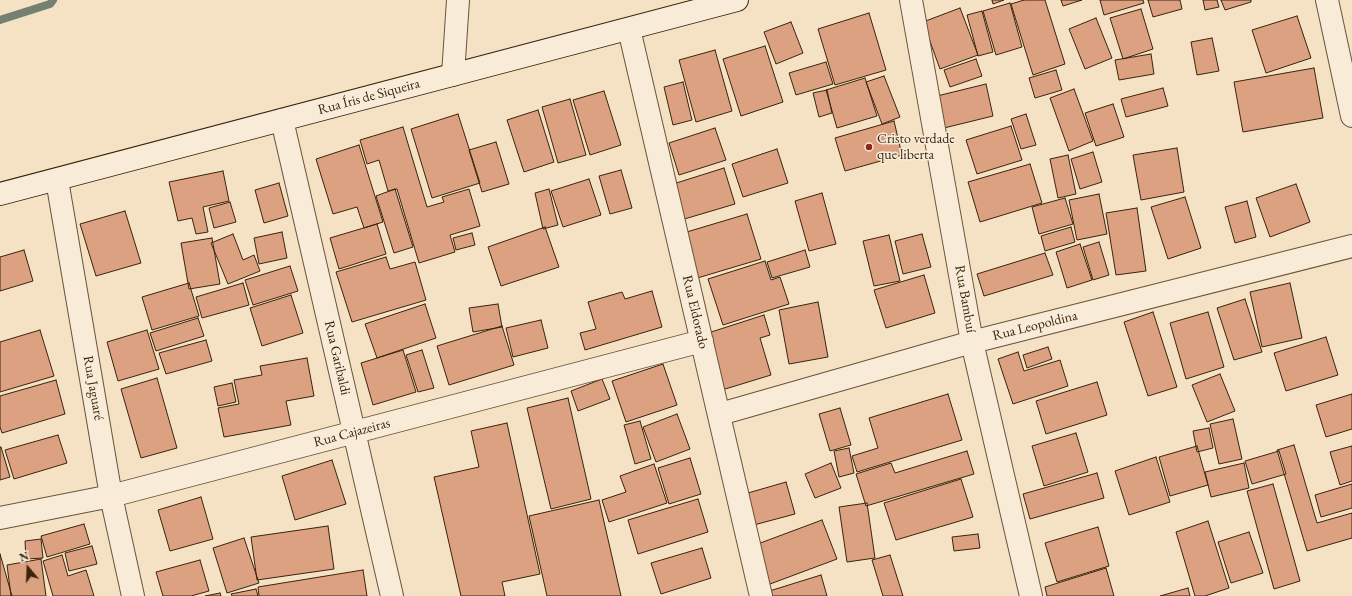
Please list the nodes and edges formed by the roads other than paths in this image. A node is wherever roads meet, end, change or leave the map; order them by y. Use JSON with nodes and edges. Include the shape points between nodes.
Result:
{"nodes":[{"id":1,"x":458,"y":0,"type":"edge"},
{"id":2,"x":737,"y":0,"type":"edge"},
{"id":3,"x":911,"y":0,"type":"edge"},
{"id":4,"x":1327,"y":0,"type":"edge"},
{"id":5,"x":630,"y":28,"type":"junction"},
{"id":6,"x":453,"y":75,"type":"junction"},
{"id":7,"x":1352,"y":116,"type":"edge"},
{"id":8,"x":282,"y":120,"type":"junction"},
{"id":9,"x":57,"y":180,"type":"junction"},
{"id":10,"x":0,"y":194,"type":"edge"},
{"id":11,"x":1352,"y":246,"type":"edge"},
{"id":12,"x":702,"y":341,"type":"junction"},
{"id":13,"x":972,"y":342,"type":"junction"},
{"id":14,"x":720,"y":414,"type":"junction"},
{"id":15,"x":355,"y":432,"type":"junction"},
{"id":16,"x":111,"y":496,"type":"junction"},
{"id":17,"x":0,"y":518,"type":"edge"},
{"id":18,"x":133,"y":596,"type":"edge"},
{"id":19,"x":392,"y":596,"type":"edge"},
{"id":20,"x":761,"y":596,"type":"edge"},
{"id":21,"x":1031,"y":596,"type":"edge"}],
"edges":[{"from":1,"to":6,"type":"street"},
{"from":2,"to":5,"type":"street","name":"Rua Íris de Siqueira"},
{"from":3,"to":13,"type":"street","name":"Rua Bambuí"},
{"from":4,"to":7,"type":"street"},
{"from":5,"to":6,"type":"street","name":"Rua Íris de Siqueira"},
{"from":5,"to":12,"type":"street","name":"Rua Eldorado"},
{"from":6,"to":8,"type":"street","name":"Rua Íris de Siqueira"},
{"from":8,"to":9,"type":"street","name":"Rua Íris de Siqueira"},
{"from":8,"to":15,"type":"street","name":"Rua Garibaldi"},
{"from":9,"to":10,"type":"street","name":"Rua Íris de Siqueira"},
{"from":9,"to":16,"type":"street","name":"Rua Jaguaré"},
{"from":11,"to":13,"type":"street","name":"Rua Leopoldina"},
{"from":12,"to":14,"type":"street","name":"Rua Eldorado"},
{"from":12,"to":15,"type":"street","name":"Rua Cajazeiras"},
{"from":13,"to":14,"type":"street","name":"Rua Leopoldina"},
{"from":13,"to":21,"type":"street","name":"Rua Bambuí"},
{"from":14,"to":20,"type":"street","name":"Rua Eldorado"},
{"from":15,"to":16,"type":"street","name":"Rua Cajazeiras"},
{"from":15,"to":19,"type":"street","name":"Rua Garibaldi"},
{"from":16,"to":17,"type":"street","name":"Rua Cajazeiras"},
{"from":16,"to":18,"type":"street","name":"Rua Jaguaré"}]}
